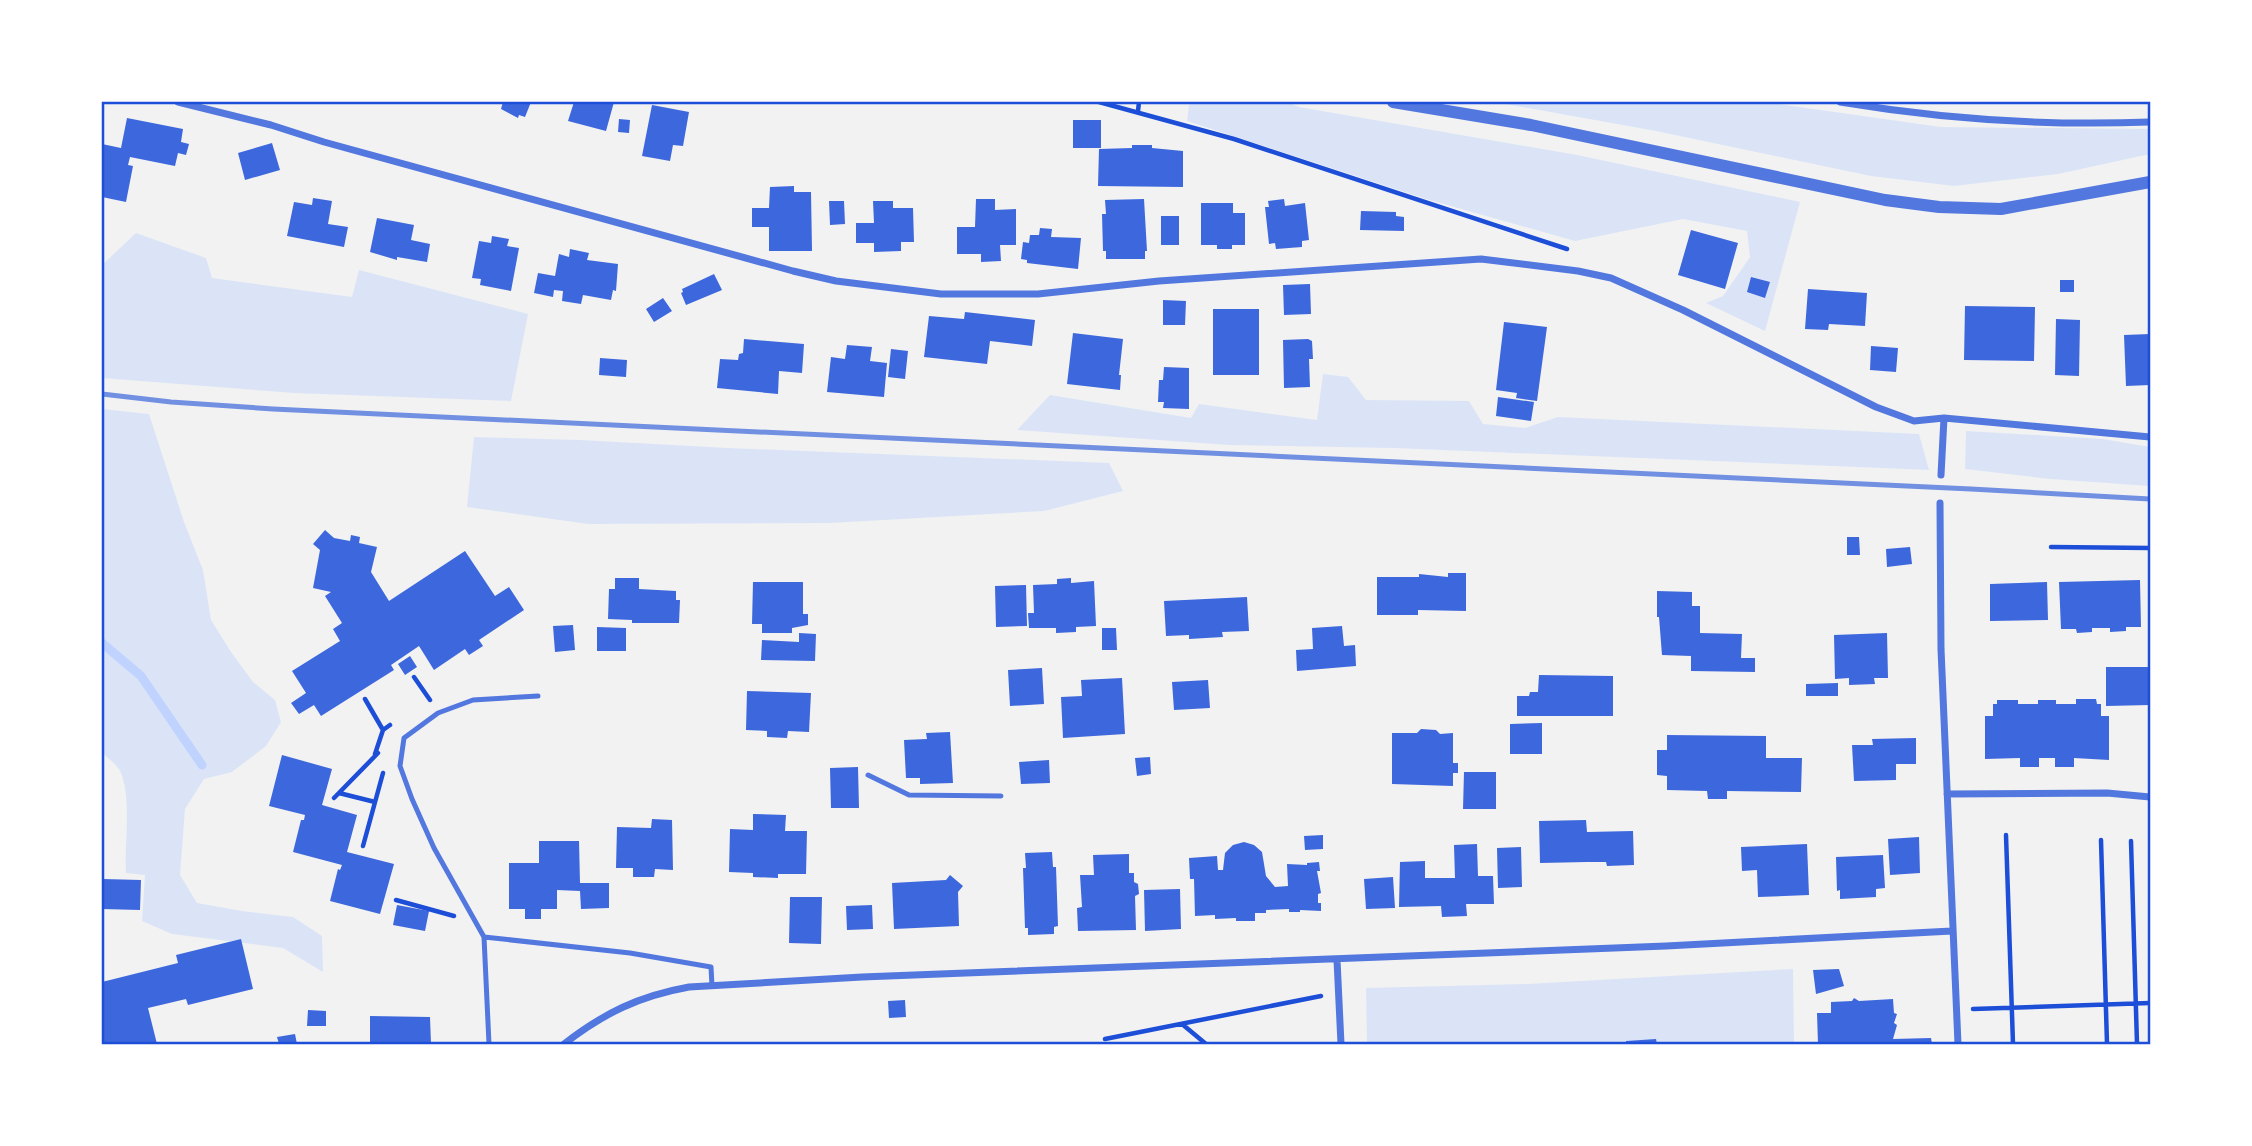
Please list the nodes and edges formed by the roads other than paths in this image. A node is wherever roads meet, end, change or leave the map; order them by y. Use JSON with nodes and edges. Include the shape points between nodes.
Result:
{"nodes":[{"id":1,"x":178,"y":102,"type":"edge"},
{"id":2,"x":1393,"y":102,"type":"edge"},
{"id":3,"x":1840,"y":102,"type":"edge"},
{"id":4,"x":2151,"y":122,"type":"edge"},
{"id":5,"x":2151,"y":182,"type":"edge"},
{"id":6,"x":1944,"y":418,"type":"junction"},
{"id":7,"x":2151,"y":437,"type":"edge"},
{"id":8,"x":1941,"y":475,"type":"dead end"},
{"id":9,"x":1940,"y":503,"type":"dead end"},
{"id":10,"x":538,"y":696,"type":"dead end"},
{"id":11,"x":868,"y":775,"type":"dead end"},
{"id":12,"x":1947,"y":794,"type":"junction"},
{"id":13,"x":1001,"y":796,"type":"dead end"},
{"id":14,"x":2151,"y":797,"type":"edge"},
{"id":15,"x":1952,"y":931,"type":"junction"},
{"id":16,"x":484,"y":937,"type":"junction"},
{"id":17,"x":1337,"y":960,"type":"junction"},
{"id":18,"x":712,"y":986,"type":"junction"},
{"id":19,"x":489,"y":1045,"type":"edge"},
{"id":20,"x":564,"y":1045,"type":"edge"},
{"id":21,"x":1340,"y":1045,"type":"edge"},
{"id":22,"x":1958,"y":1045,"type":"edge"}],
"edges":[{"from":1,"to":6,"type":"street","via":[[707,249],[836,281],[890,288],[941,294],[1038,294],[1481,259],[1577,271],[1611,278],[1684,310],[1876,407],[1914,421]]},
{"from":2,"to":5,"type":"street","via":[[1939,207],[2001,209]]},
{"from":3,"to":4,"type":"street","via":[[2009,122]]},
{"from":6,"to":7,"type":"street"},
{"from":6,"to":8,"type":"street"},
{"from":9,"to":12,"type":"street"},
{"from":10,"to":16,"type":"lane","via":[[473,701],[438,713],[404,738],[400,766],[412,799]]},
{"from":11,"to":13,"type":"lane","via":[[909,795]]},
{"from":12,"to":14,"type":"street"},
{"from":12,"to":15,"type":"street"},
{"from":15,"to":17,"type":"street"},
{"from":15,"to":22,"type":"street"},
{"from":16,"to":18,"type":"lane","via":[[711,967]]},
{"from":16,"to":19,"type":"lane"},
{"from":17,"to":18,"type":"street"},
{"from":17,"to":21,"type":"street"},
{"from":18,"to":20,"type":"street","via":[[662,992],[632,1003],[608,1013]]}]}
